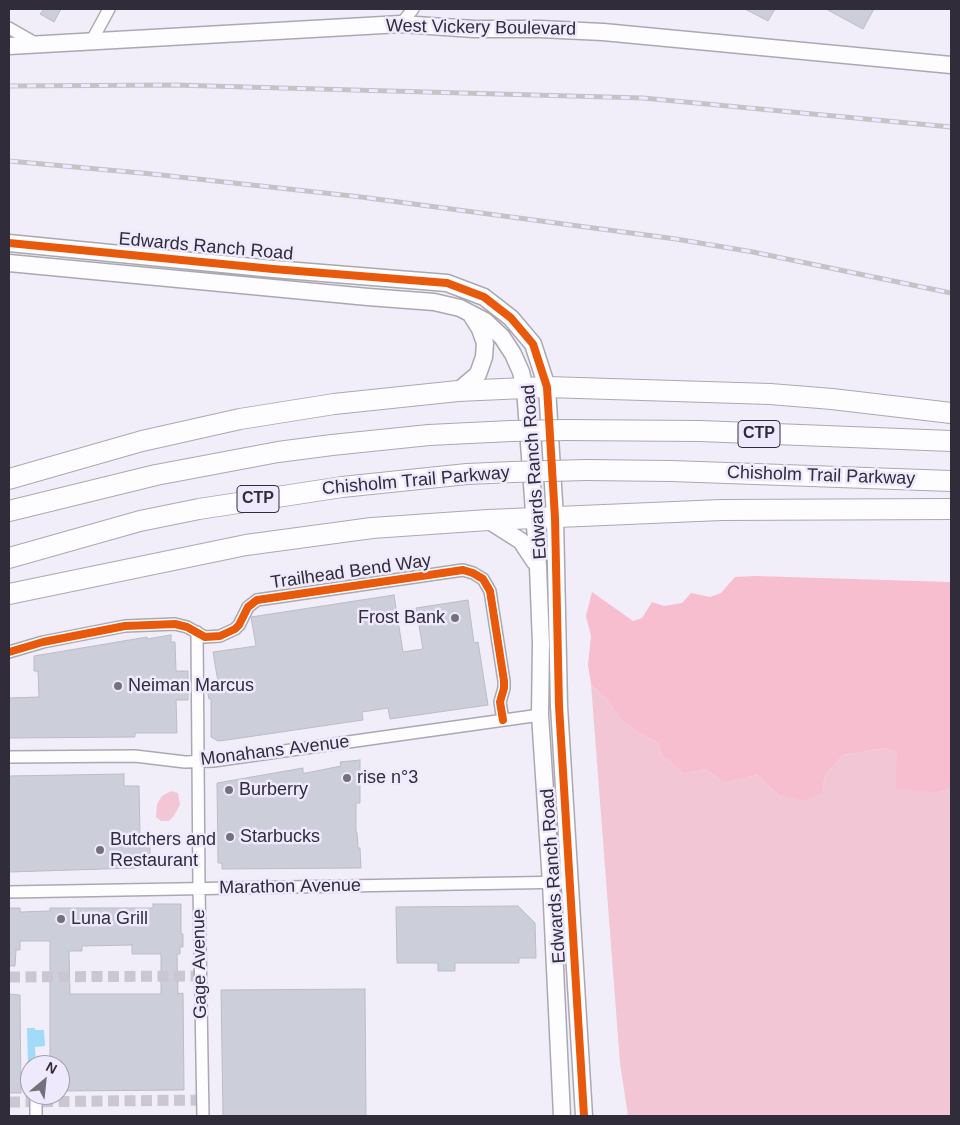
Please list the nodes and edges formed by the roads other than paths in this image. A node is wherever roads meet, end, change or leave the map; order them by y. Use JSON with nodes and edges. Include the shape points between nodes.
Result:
{"nodes":[{"id":1,"x":109,"y":9,"type":"edge"},
{"id":2,"x":413,"y":9,"type":"edge"},
{"id":3,"x":401,"y":24,"type":"junction"},
{"id":4,"x":9,"y":28,"type":"edge"},
{"id":5,"x":90,"y":42,"type":"junction"},
{"id":6,"x":39,"y":45,"type":"junction"},
{"id":7,"x":9,"y":46,"type":"edge"},
{"id":8,"x":951,"y":65,"type":"edge"},
{"id":9,"x":9,"y":243,"type":"edge"},
{"id":10,"x":9,"y":263,"type":"edge"},
{"id":11,"x":470,"y":313,"type":"junction"},
{"id":12,"x":548,"y":387,"type":"junction"},
{"id":13,"x":525,"y":388,"type":"junction"},
{"id":14,"x":458,"y":391,"type":"junction"},
{"id":15,"x":951,"y":413,"type":"edge"},
{"id":16,"x":951,"y":441,"type":"edge"},
{"id":17,"x":9,"y":479,"type":"edge"},
{"id":18,"x":951,"y":482,"type":"edge"},
{"id":19,"x":951,"y":509,"type":"edge"},
{"id":20,"x":9,"y":511,"type":"edge"},
{"id":21,"x":534,"y":518,"type":"junction"},
{"id":22,"x":555,"y":518,"type":"junction"},
{"id":23,"x":488,"y":520,"type":"junction"},
{"id":24,"x":9,"y":558,"type":"edge"},
{"id":25,"x":538,"y":567,"type":"junction"},
{"id":26,"x":9,"y":594,"type":"edge"},
{"id":27,"x":197,"y":632,"type":"junction"},
{"id":28,"x":541,"y":644,"type":"junction"},
{"id":29,"x":9,"y":652,"type":"edge"},
{"id":30,"x":559,"y":706,"type":"junction"},
{"id":31,"x":540,"y":715,"type":"junction"},
{"id":32,"x":503,"y":720,"type":"junction"},
{"id":33,"x":9,"y":757,"type":"edge"},
{"id":34,"x":198,"y":761,"type":"junction"},
{"id":35,"x":563,"y":768,"type":"junction"},
{"id":36,"x":570,"y":882,"type":"junction"},
{"id":37,"x":551,"y":883,"type":"junction"},
{"id":38,"x":199,"y":888,"type":"junction"},
{"id":39,"x":9,"y":892,"type":"edge"},
{"id":40,"x":203,"y":1116,"type":"edge"},
{"id":41,"x":562,"y":1116,"type":"edge"},
{"id":42,"x":584,"y":1116,"type":"edge"}],
"edges":[{"from":1,"to":5,"type":"street"},
{"from":2,"to":3,"type":"street"},
{"from":3,"to":5,"type":"street","name":"West Vickery Boulevard"},
{"from":3,"to":8,"type":"street","name":"West Vickery Boulevard","via":[[611,32]]},
{"from":4,"to":6,"type":"street"},
{"from":5,"to":6,"type":"street","name":"West Vickery Boulevard"},
{"from":6,"to":7,"type":"street","name":"West Vickery Boulevard"},
{"from":9,"to":12,"type":"street","name":"Edwards Ranch Road","via":[[447,284],[484,297],[511,318],[533,344]]},
{"from":10,"to":11,"type":"street","name":"Edwards Ranch Road","via":[[434,302]]},
{"from":11,"to":13,"type":"street","name":"Edwards Ranch Road","via":[[486,321],[502,337],[513,354]]},
{"from":11,"to":14,"type":"street","via":[[485,344],[484,357],[478,374]]},
{"from":12,"to":13,"type":"highway"},
{"from":12,"to":15,"type":"highway","via":[[786,395]]},
{"from":12,"to":22,"type":"street","name":"Edwards Ranch Road"},
{"from":13,"to":14,"type":"highway"},
{"from":13,"to":21,"type":"street","name":"Edwards Ranch Road"},
{"from":14,"to":17,"type":"highway","via":[[350,402],[240,419],[142,441]]},
{"from":16,"to":20,"type":"highway","number":"CTP","bridge":true,"via":[[700,431],[566,430],[429,435],[278,452],[156,475]]},
{"from":18,"to":24,"type":"highway","name":"Chisholm Trail Parkway","number":"CTP","bridge":true,"via":[[671,470],[467,474],[342,487],[208,507],[140,521]]},
{"from":19,"to":22,"type":"highway","via":[[720,510]]},
{"from":21,"to":22,"type":"highway"},
{"from":21,"to":23,"type":"highway"},
{"from":21,"to":25,"type":"street","name":"Edwards Ranch Road"},
{"from":22,"to":30,"type":"street","name":"Edwards Ranch Road"},
{"from":23,"to":25,"type":"street","via":[[522,540]]},
{"from":23,"to":26,"type":"highway","via":[[372,528],[271,541]]},
{"from":25,"to":28,"type":"street","name":"Edwards Ranch Road"},
{"from":27,"to":29,"type":"street","name":"Trailhead Bend Way","via":[[175,624],[125,626]]},
{"from":27,"to":32,"type":"street","name":"Trailhead Bend Way","via":[[211,638],[230,632],[239,624],[248,607],[258,600],[463,570],[483,579],[490,591],[504,681],[500,702]]},
{"from":27,"to":34,"type":"street","name":"Gage Avenue"},
{"from":28,"to":30,"type":"street","via":[[550,674],[552,699]]},
{"from":28,"to":31,"type":"street","name":"Edwards Ranch Road"},
{"from":30,"to":35,"type":"street","name":"Edwards Ranch Road"},
{"from":31,"to":32,"type":"street","name":"Monahans Avenue"},
{"from":31,"to":35,"type":"street","via":[[550,720],[554,727]]},
{"from":31,"to":37,"type":"street","name":"Edwards Ranch Road"},
{"from":32,"to":34,"type":"street","name":"Monahans Avenue"},
{"from":33,"to":34,"type":"street","name":"Monahans Avenue","via":[[135,756]]},
{"from":34,"to":38,"type":"street","name":"Gage Avenue"},
{"from":35,"to":36,"type":"street","name":"Edwards Ranch Road"},
{"from":36,"to":37,"type":"street","name":"Marathon Avenue"},
{"from":36,"to":42,"type":"street","name":"Edwards Ranch Road"},
{"from":37,"to":38,"type":"street","name":"Marathon Avenue"},
{"from":37,"to":41,"type":"street","name":"Edwards Ranch Road"},
{"from":38,"to":39,"type":"street","name":"Marathon Avenue"},
{"from":38,"to":40,"type":"street","name":"Gage Avenue"}]}
